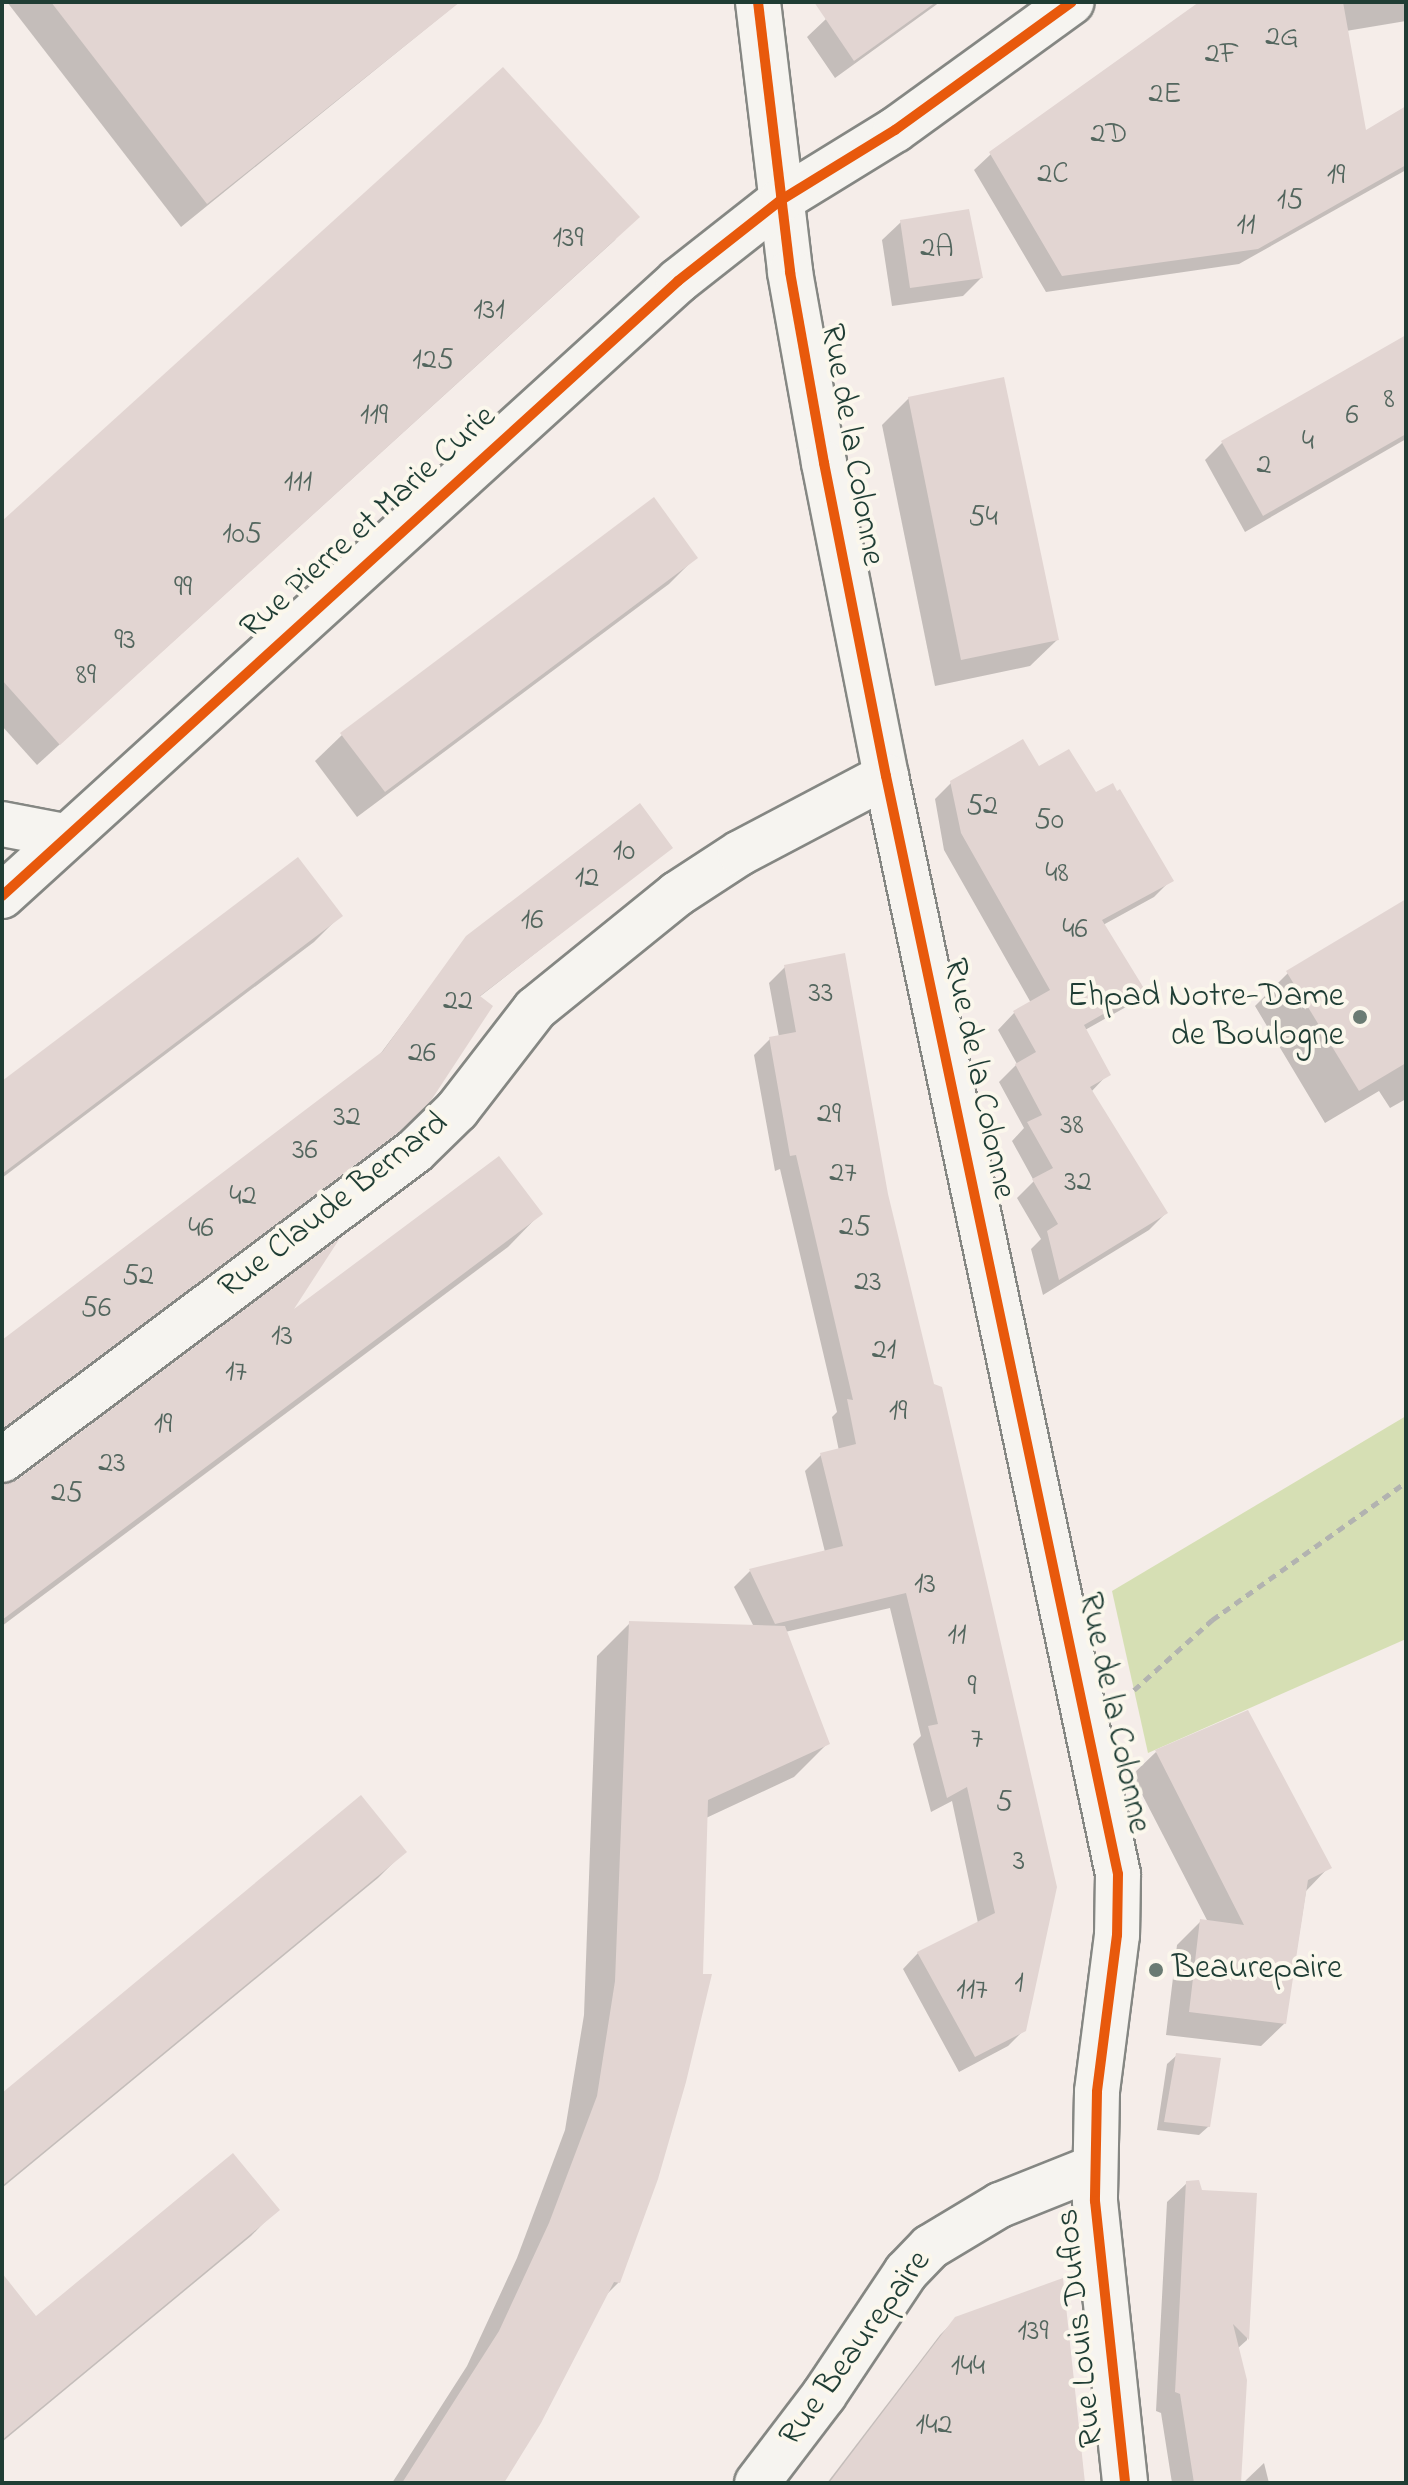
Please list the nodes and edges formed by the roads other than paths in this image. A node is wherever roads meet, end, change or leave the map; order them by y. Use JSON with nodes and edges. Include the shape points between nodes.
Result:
{"nodes":[{"id":1,"x":758,"y":2,"type":"edge"},
{"id":2,"x":1072,"y":2,"type":"edge"},
{"id":3,"x":781,"y":200,"type":"junction"},
{"id":4,"x":886,"y":776,"type":"junction"},
{"id":5,"x":2,"y":824,"type":"edge"},
{"id":6,"x":65,"y":836,"type":"junction"},
{"id":7,"x":2,"y":896,"type":"edge"},
{"id":8,"x":2,"y":1460,"type":"edge"},
{"id":9,"x":1095,"y":2167,"type":"junction"},
{"id":10,"x":757,"y":2483,"type":"edge"},
{"id":11,"x":1125,"y":2483,"type":"edge"}],
"edges":[{"from":1,"to":3,"type":"street","name":"Rue de la Colonne"},
{"from":2,"to":3,"type":"street","name":"Rue Pierre et Marie Curie","via":[[895,130]]},
{"from":3,"to":4,"type":"street","name":"Rue de la Colonne","via":[[824,463]]},
{"from":3,"to":6,"type":"street","name":"Rue Pierre et Marie Curie","via":[[678,281]]},
{"from":4,"to":8,"type":"street","name":"Rue Claude Bernard","via":[[740,853],[677,894],[535,1009],[457,1110],[415,1151]]},
{"from":4,"to":9,"type":"street","name":"Rue de la Colonne","via":[[1118,1874]]},
{"from":5,"to":6,"type":"street"},
{"from":6,"to":7,"type":"street","name":"Rue Pierre et Marie Curie"},
{"from":9,"to":10,"type":"street","name":"Rue Beaurepaire","via":[[1009,2201],[930,2247],[906,2272]]},
{"from":9,"to":11,"type":"street","name":"Rue Louis Duflos","via":[[1096,2226]]}]}
